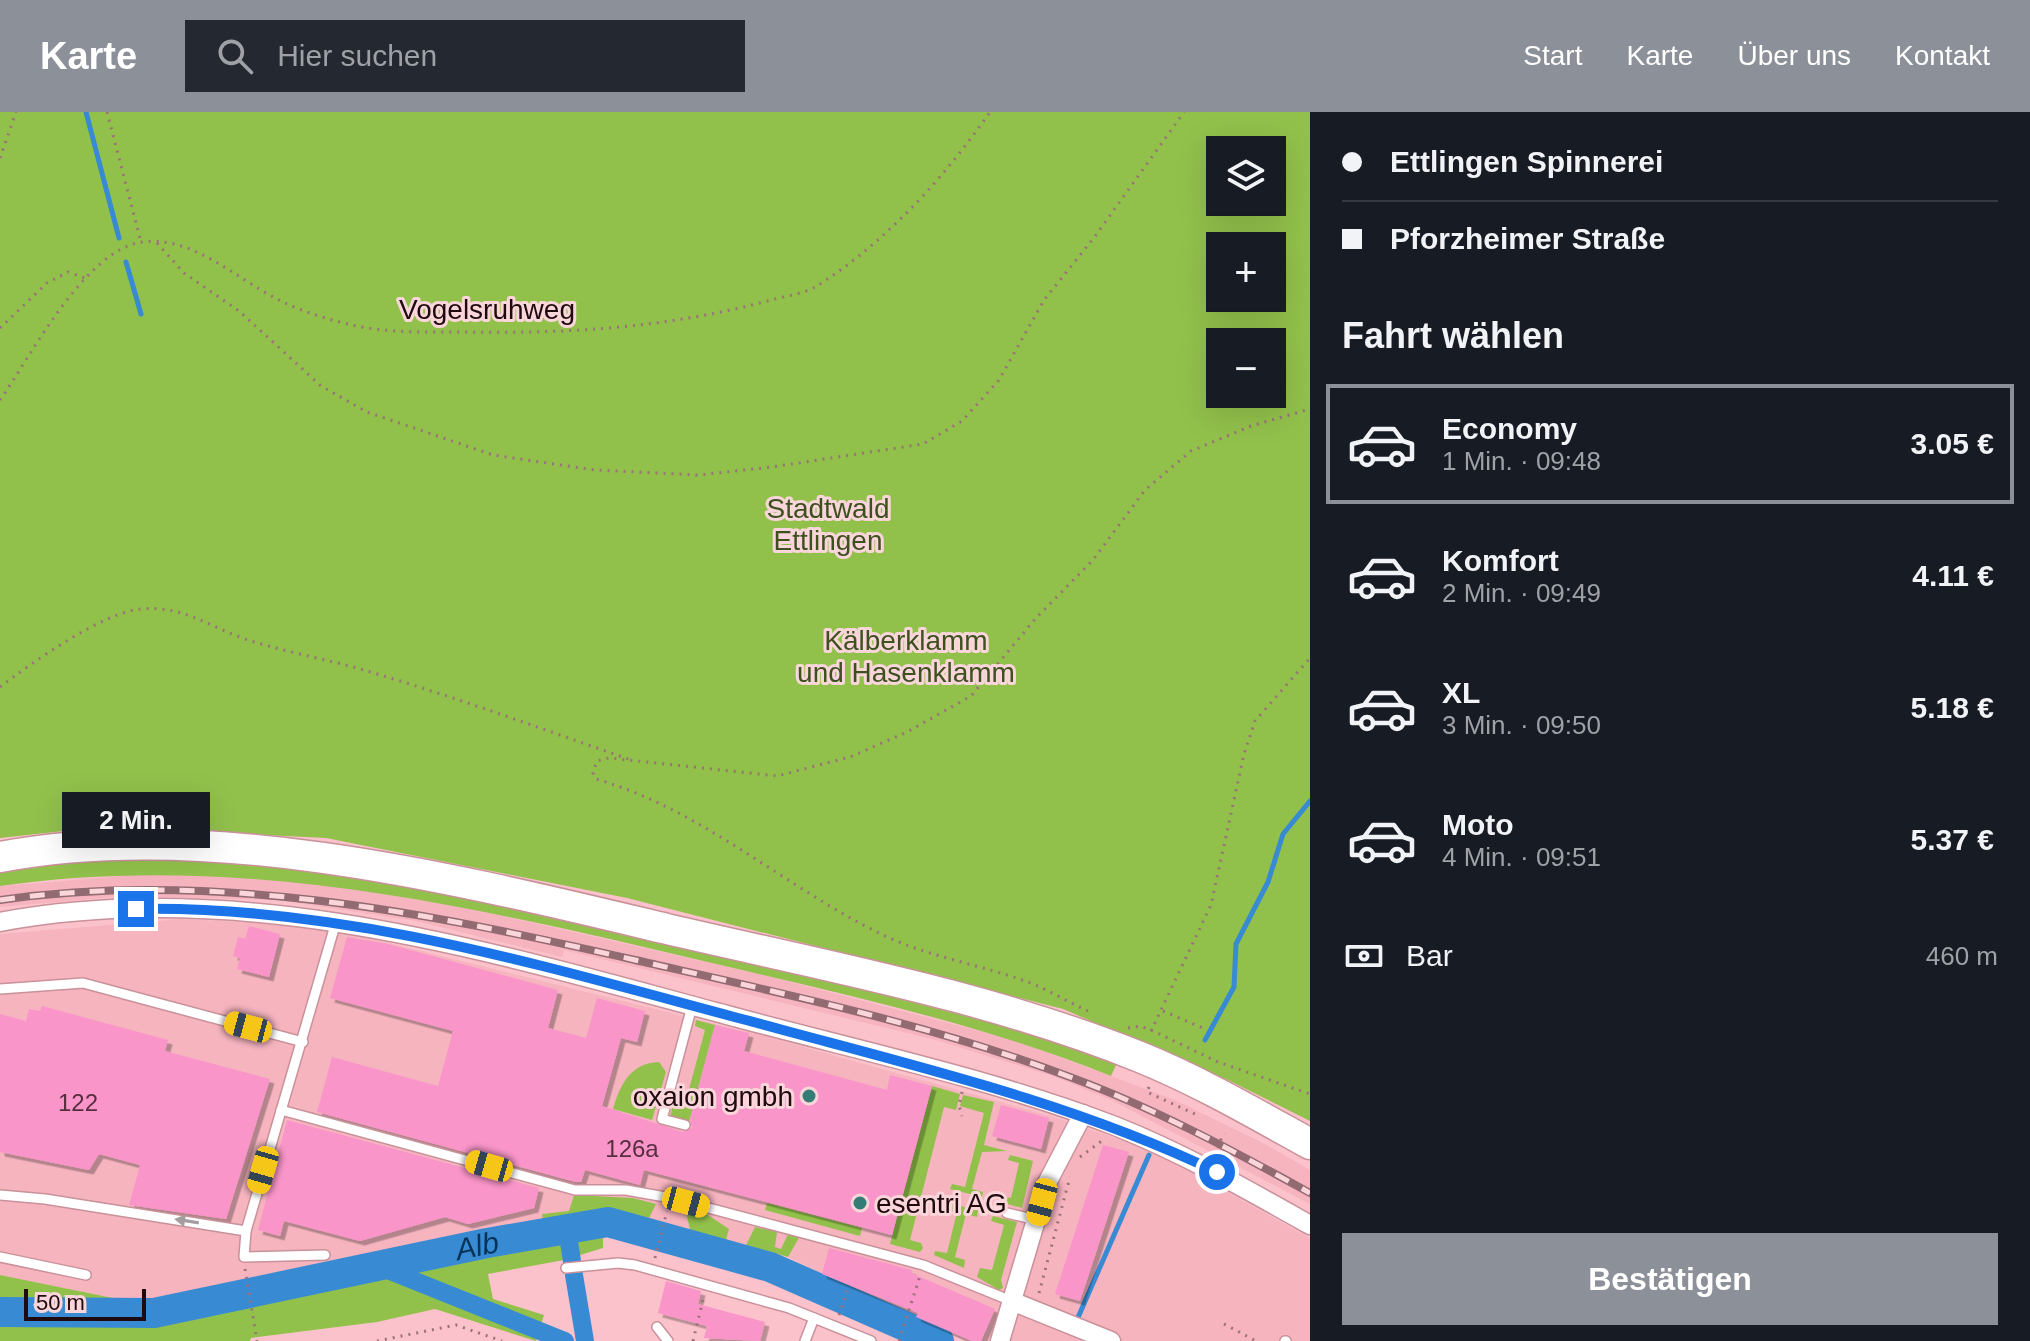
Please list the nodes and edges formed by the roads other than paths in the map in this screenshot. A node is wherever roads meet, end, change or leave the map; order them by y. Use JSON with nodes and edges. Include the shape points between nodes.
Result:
{"nodes":[{"id":1,"x":0,"y":857,"type":"edge"},
{"id":2,"x":0,"y":922,"type":"edge"},
{"id":3,"x":336,"y":922,"type":"junction"},
{"id":4,"x":0,"y":989,"type":"edge"},
{"id":5,"x":692,"y":1006,"type":"junction"},
{"id":6,"x":303,"y":1042,"type":"junction"},
{"id":7,"x":281,"y":1110,"type":"junction"},
{"id":8,"x":1083,"y":1114,"type":"junction"},
{"id":9,"x":685,"y":1125,"type":"dead end"},
{"id":10,"x":1310,"y":1144,"type":"edge"},
{"id":11,"x":0,"y":1195,"type":"edge"},
{"id":12,"x":1007,"y":1213,"type":"dead end"},
{"id":13,"x":1037,"y":1220,"type":"junction"},
{"id":14,"x":1310,"y":1225,"type":"edge"},
{"id":15,"x":246,"y":1231,"type":"junction"},
{"id":16,"x":325,"y":1255,"type":"dead end"},
{"id":17,"x":0,"y":1257,"type":"edge"},
{"id":18,"x":566,"y":1268,"type":"dead end"},
{"id":19,"x":86,"y":1275,"type":"dead end"},
{"id":20,"x":1014,"y":1302,"type":"junction"},
{"id":21,"x":814,"y":1318,"type":"junction"},
{"id":22,"x":657,"y":1327,"type":"dead end"},
{"id":23,"x":668,"y":1341,"type":"edge"},
{"id":24,"x":805,"y":1341,"type":"edge"},
{"id":25,"x":871,"y":1341,"type":"edge"},
{"id":26,"x":1000,"y":1341,"type":"edge"},
{"id":27,"x":1111,"y":1341,"type":"edge"}],
"edges":[{"from":1,"to":10,"type":"main road","via":[[134,846],[263,851],[382,868],[597,912],[1054,1025],[1224,1096]]},
{"from":2,"to":3,"type":"street","via":[[102,910],[179,908]]},
{"from":3,"to":5,"type":"street","via":[[442,942]]},
{"from":3,"to":6,"type":"lane"},
{"from":4,"to":6,"type":"lane","via":[[83,983]]},
{"from":5,"to":8,"type":"street"},
{"from":5,"to":9,"type":"lane","via":[[662,1119]]},
{"from":6,"to":7,"type":"lane"},
{"from":7,"to":15,"type":"lane"},
{"from":7,"to":20,"type":"lane","via":[[575,1190],[626,1190],[671,1198],[923,1265]]},
{"from":8,"to":13,"type":"street","via":[[1047,1183]]},
{"from":8,"to":14,"type":"street","via":[[1217,1172]]},
{"from":15,"to":11,"type":"lane","one_way":true},
{"from":12,"to":13,"type":"lane"},
{"from":13,"to":20,"type":"street"},
{"from":15,"to":16,"type":"lane","via":[[244,1257]]},
{"from":17,"to":19,"type":"lane"},
{"from":18,"to":21,"type":"lane","via":[[618,1263]]},
{"from":20,"to":26,"type":"street"},
{"from":20,"to":27,"type":"street"},
{"from":21,"to":24,"type":"lane"},
{"from":21,"to":25,"type":"lane"},
{"from":22,"to":23,"type":"lane"}]}
